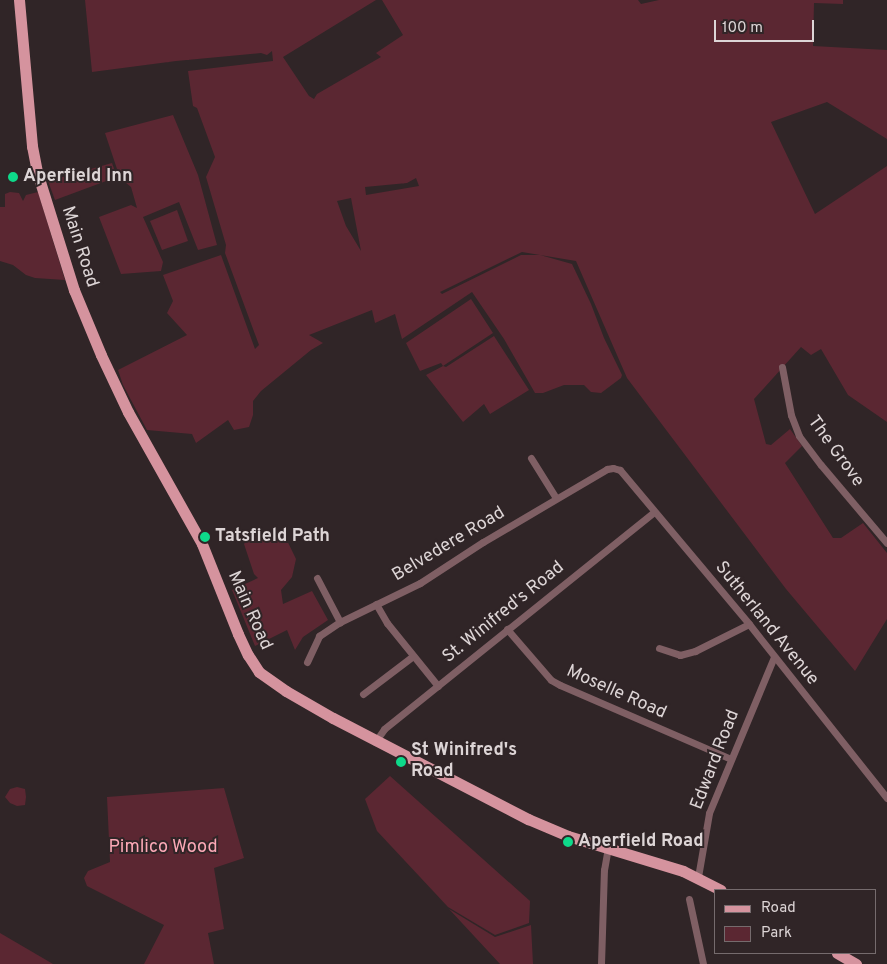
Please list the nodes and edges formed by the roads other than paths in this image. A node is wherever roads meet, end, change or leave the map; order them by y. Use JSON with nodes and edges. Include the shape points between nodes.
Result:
{"nodes":[{"id":1,"x":19,"y":0,"type":"edge"},
{"id":2,"x":782,"y":368,"type":"dead end"},
{"id":3,"x":531,"y":458,"type":"dead end"},
{"id":4,"x":620,"y":470,"type":"joint"},
{"id":5,"x":556,"y":498,"type":"junction"},
{"id":6,"x":654,"y":512,"type":"junction"},
{"id":7,"x":887,"y":543,"type":"edge"},
{"id":8,"x":317,"y":578,"type":"dead end"},
{"id":9,"x":376,"y":604,"type":"junction"},
{"id":10,"x":340,"y":622,"type":"junction"},
{"id":11,"x":749,"y":624,"type":"junction"},
{"id":12,"x":507,"y":629,"type":"junction"},
{"id":13,"x":659,"y":648,"type":"dead end"},
{"id":14,"x":412,"y":656,"type":"junction"},
{"id":15,"x":774,"y":657,"type":"junction"},
{"id":16,"x":307,"y":662,"type":"dead end"},
{"id":17,"x":438,"y":686,"type":"junction"},
{"id":18,"x":363,"y":694,"type":"dead end"},
{"id":19,"x":376,"y":742,"type":"junction"},
{"id":20,"x":731,"y":759,"type":"junction"},
{"id":21,"x":887,"y":798,"type":"edge"},
{"id":22,"x":608,"y":848,"type":"junction"},
{"id":23,"x":698,"y":877,"type":"junction"},
{"id":24,"x":718,"y":889,"type":"edge"},
{"id":25,"x":689,"y":899,"type":"dead end"},
{"id":26,"x":839,"y":954,"type":"edge"},
{"id":27,"x":600,"y":964,"type":"edge"},
{"id":28,"x":703,"y":964,"type":"edge"},
{"id":29,"x":856,"y":964,"type":"edge"}],
"edges":[{"from":1,"to":19,"type":"main road","name":"Main Road","via":[[26,96],[37,172],[77,298],[120,396],[202,544],[252,663],[286,691]]},
{"from":2,"to":7,"type":"street","name":"The Grove","via":[[791,416],[799,436]]},
{"from":3,"to":5,"type":"street"},
{"from":4,"to":5,"type":"street","name":"Belvedere Road","via":[[607,469]]},
{"from":4,"to":6,"type":"street","name":"Sutherland Avenue"},
{"from":5,"to":9,"type":"street","name":"Belvedere Road","via":[[420,583]]},
{"from":6,"to":11,"type":"street","name":"Sutherland Avenue"},
{"from":6,"to":12,"type":"street","name":"St. Winifred's Road"},
{"from":8,"to":10,"type":"street"},
{"from":9,"to":10,"type":"street","name":"Belvedere Road"},
{"from":9,"to":14,"type":"street"},
{"from":10,"to":16,"type":"street","name":"Belvedere Road","via":[[319,636]]},
{"from":11,"to":13,"type":"street","via":[[695,651],[680,654]]},
{"from":11,"to":15,"type":"street","name":"Sutherland Avenue"},
{"from":12,"to":17,"type":"street","name":"St. Winifred's Road"},
{"from":12,"to":20,"type":"street","name":"Moselle Road","via":[[551,680]]},
{"from":14,"to":17,"type":"street"},
{"from":14,"to":18,"type":"street"},
{"from":15,"to":20,"type":"street","name":"Edward Road"},
{"from":15,"to":21,"type":"street","name":"Sutherland Avenue"},
{"from":17,"to":19,"type":"street","name":"St. Winifred's Road","via":[[384,730]]},
{"from":19,"to":22,"type":"main road","name":"Main Road","via":[[528,819]]},
{"from":20,"to":23,"type":"street","name":"Edward Road","via":[[709,813]]},
{"from":22,"to":23,"type":"main road","name":"Main Road"},
{"from":22,"to":27,"type":"street"},
{"from":23,"to":24,"type":"main road","name":"Main Road"},
{"from":25,"to":28,"type":"street"},
{"from":26,"to":29,"type":"main road"}]}
